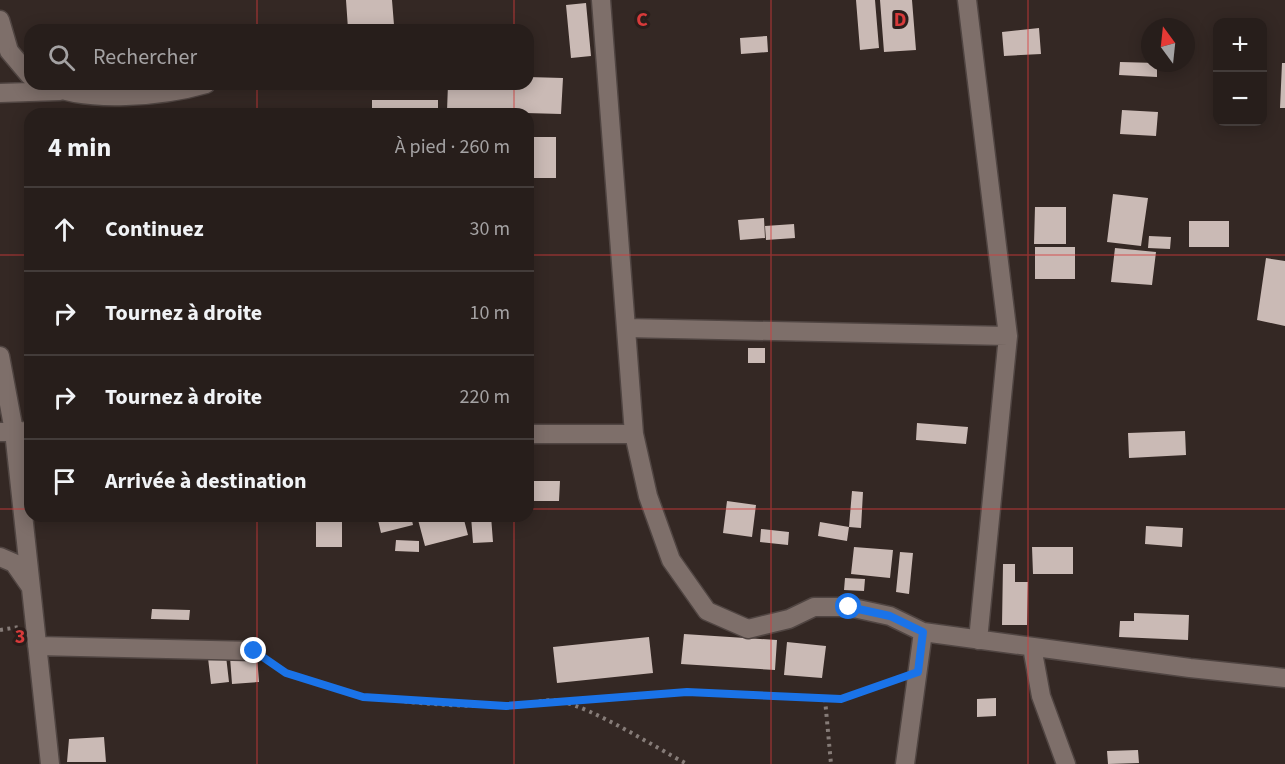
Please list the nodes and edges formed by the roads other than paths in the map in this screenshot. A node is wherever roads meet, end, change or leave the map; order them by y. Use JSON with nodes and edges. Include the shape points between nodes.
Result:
{"nodes":[{"id":1,"x":601,"y":0,"type":"edge"},
{"id":2,"x":967,"y":0,"type":"edge"},
{"id":3,"x":0,"y":20,"type":"edge"},
{"id":4,"x":24,"y":68,"type":"edge"},
{"id":5,"x":27,"y":90,"type":"edge"},
{"id":6,"x":86,"y":90,"type":"edge"},
{"id":7,"x":180,"y":90,"type":"edge"},
{"id":8,"x":0,"y":93,"type":"edge"},
{"id":9,"x":626,"y":328,"type":"junction"},
{"id":10,"x":1008,"y":336,"type":"junction"},
{"id":11,"x":1,"y":366,"type":"edge"},
{"id":12,"x":15,"y":431,"type":"edge"},
{"id":13,"x":534,"y":434,"type":"edge"},
{"id":14,"x":634,"y":434,"type":"junction"},
{"id":15,"x":0,"y":556,"type":"edge"},
{"id":16,"x":30,"y":588,"type":"junction"},
{"id":17,"x":923,"y":632,"type":"junction"},
{"id":18,"x":978,"y":640,"type":"junction"},
{"id":19,"x":37,"y":646,"type":"junction"},
{"id":20,"x":1032,"y":647,"type":"junction"},
{"id":21,"x":254,"y":651,"type":"road end"},
{"id":22,"x":1285,"y":678,"type":"edge"},
{"id":23,"x":50,"y":764,"type":"edge"},
{"id":24,"x":906,"y":764,"type":"edge"},
{"id":25,"x":1066,"y":764,"type":"edge"}],
"edges":[{"from":1,"to":9,"type":"street"},
{"from":2,"to":10,"type":"street"},
{"from":3,"to":4,"type":"street","via":[[9,51]]},
{"from":5,"to":8,"type":"street"},
{"from":6,"to":7,"type":"street","via":[[139,95]]},
{"from":9,"to":10,"type":"street"},
{"from":9,"to":14,"type":"street"},
{"from":10,"to":18,"type":"street"},
{"from":11,"to":12,"type":"street"},
{"from":12,"to":16,"type":"street"},
{"from":13,"to":14,"type":"street"},
{"from":14,"to":17,"type":"street","via":[[648,496],[670,560],[707,611],[748,629],[789,619],[814,607],[849,607],[890,616]]},
{"from":15,"to":16,"type":"street","via":[[14,563]]},
{"from":16,"to":19,"type":"street"},
{"from":17,"to":18,"type":"street"},
{"from":17,"to":24,"type":"street"},
{"from":18,"to":20,"type":"street"},
{"from":19,"to":21,"type":"street"},
{"from":19,"to":23,"type":"street"},
{"from":20,"to":22,"type":"street"},
{"from":20,"to":25,"type":"street","via":[[1041,696]]}]}
